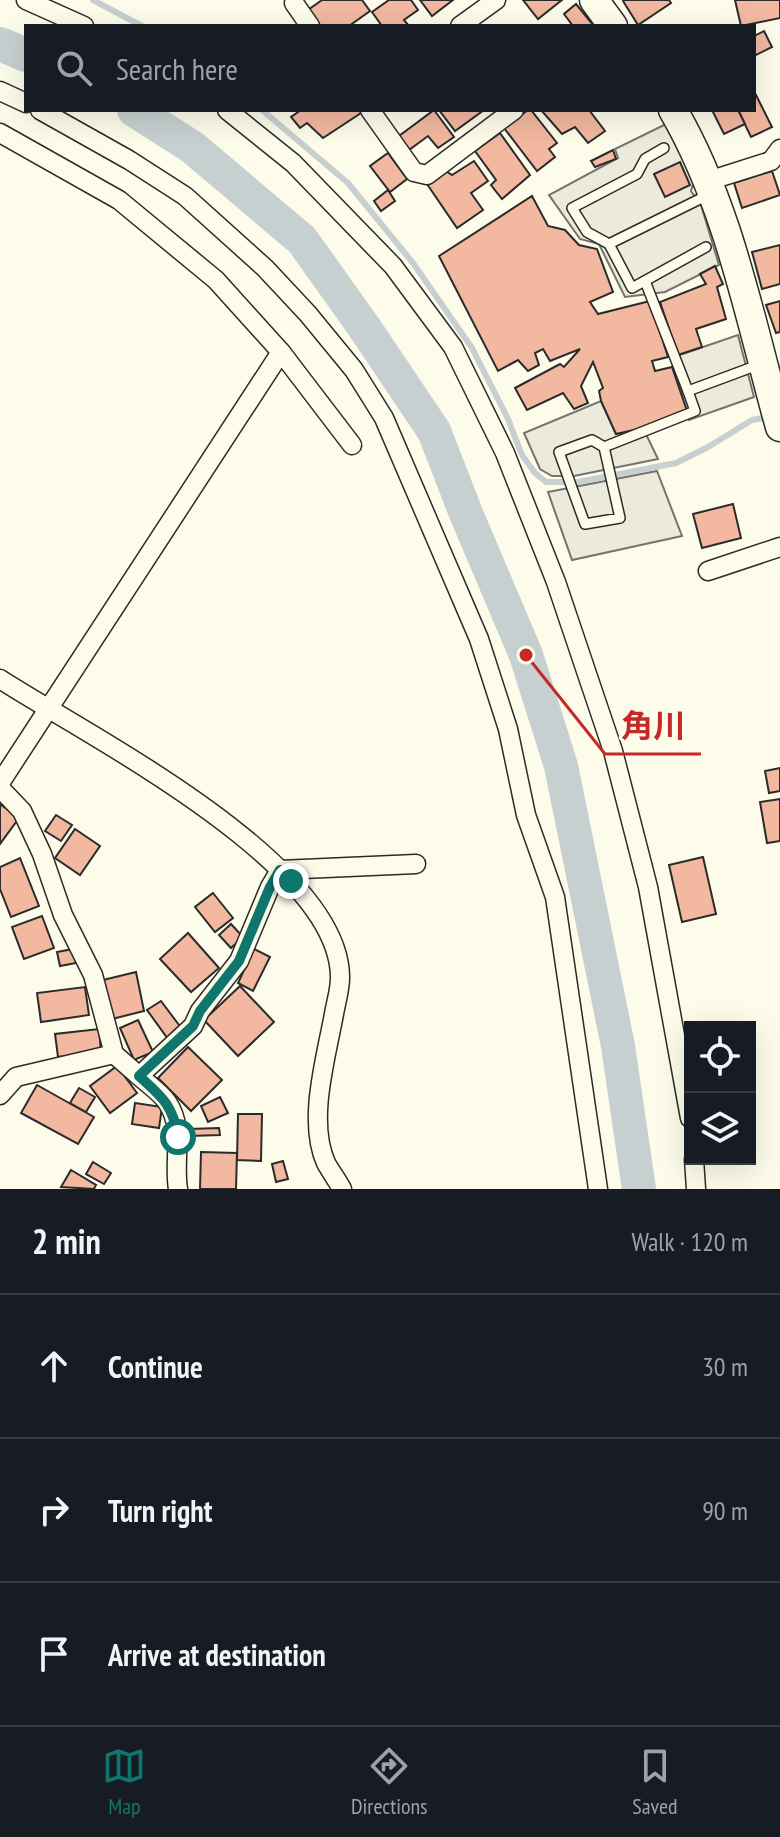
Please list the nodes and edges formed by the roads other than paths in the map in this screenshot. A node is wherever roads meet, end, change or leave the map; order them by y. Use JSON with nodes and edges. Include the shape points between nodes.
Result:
{"nodes":[{"id":1,"x":26,"y":0,"type":"edge"},
{"id":2,"x":496,"y":0,"type":"edge"},
{"id":3,"x":594,"y":0,"type":"edge"},
{"id":4,"x":294,"y":3,"type":"dead end"},
{"id":5,"x":80,"y":24,"type":"edge"},
{"id":6,"x":309,"y":24,"type":"edge"},
{"id":7,"x":463,"y":24,"type":"edge"},
{"id":8,"x":612,"y":24,"type":"edge"},
{"id":9,"x":0,"y":91,"type":"edge"},
{"id":10,"x":24,"y":102,"type":"edge"},
{"id":11,"x":44,"y":112,"type":"edge"},
{"id":12,"x":229,"y":112,"type":"edge"},
{"id":13,"x":371,"y":112,"type":"edge"},
{"id":14,"x":511,"y":112,"type":"edge"},
{"id":15,"x":674,"y":112,"type":"edge"},
{"id":16,"x":0,"y":133,"type":"edge"},
{"id":17,"x":664,"y":148,"type":"dead end"},
{"id":18,"x":780,"y":149,"type":"edge"},
{"id":19,"x":711,"y":187,"type":"junction"},
{"id":20,"x":609,"y":244,"type":"junction"},
{"id":21,"x":706,"y":247,"type":"dead end"},
{"id":22,"x":645,"y":281,"type":"junction"},
{"id":23,"x":281,"y":352,"type":"junction"},
{"id":24,"x":762,"y":364,"type":"junction"},
{"id":25,"x":688,"y":391,"type":"junction"},
{"id":26,"x":776,"y":398,"type":"edge"},
{"id":27,"x":780,"y":427,"type":"edge"},
{"id":28,"x":352,"y":445,"type":"dead end"},
{"id":29,"x":604,"y":447,"type":"junction"},
{"id":30,"x":780,"y":547,"type":"edge"},
{"id":31,"x":708,"y":571,"type":"dead end"},
{"id":32,"x":0,"y":679,"type":"edge"},
{"id":33,"x":47,"y":710,"type":"junction"},
{"id":34,"x":0,"y":785,"type":"edge"},
{"id":35,"x":416,"y":864,"type":"dead end"},
{"id":36,"x":280,"y":870,"type":"junction"},
{"id":37,"x":114,"y":1054,"type":"junction"},
{"id":38,"x":139,"y":1076,"type":"junction"},
{"id":39,"x":685,"y":1093,"type":"edge"},
{"id":40,"x":0,"y":1095,"type":"edge"},
{"id":41,"x":694,"y":1165,"type":"edge"},
{"id":42,"x":178,"y":1189,"type":"edge"},
{"id":43,"x":342,"y":1189,"type":"edge"},
{"id":44,"x":598,"y":1189,"type":"edge"},
{"id":45,"x":696,"y":1189,"type":"edge"}],
"edges":[{"from":1,"to":5,"type":"street"},
{"from":2,"to":7,"type":"street"},
{"from":3,"to":8,"type":"main road"},
{"from":4,"to":6,"type":"street"},
{"from":9,"to":10,"type":"street"},
{"from":11,"to":44,"type":"street","via":[[185,196],[308,314],[354,370],[384,418],[479,639],[508,729],[526,815],[555,897]]},
{"from":12,"to":39,"type":"street","via":[[293,163],[393,266],[453,347],[500,442],[556,582],[613,751],[648,887]]},
{"from":13,"to":14,"type":"street","via":[[414,172],[427,175]]},
{"from":15,"to":19,"type":"main road"},
{"from":16,"to":23,"type":"street","via":[[119,200],[216,280]]},
{"from":17,"to":20,"type":"lane","via":[[645,159],[637,174],[572,208],[587,232]]},
{"from":18,"to":19,"type":"street","via":[[771,161]]},
{"from":19,"to":20,"type":"lane"},
{"from":19,"to":24,"type":"main road"},
{"from":20,"to":22,"type":"lane","via":[[632,288]]},
{"from":21,"to":22,"type":"lane"},
{"from":22,"to":25,"type":"lane"},
{"from":23,"to":28,"type":"street"},
{"from":23,"to":33,"type":"street"},
{"from":24,"to":25,"type":"lane"},
{"from":24,"to":26,"type":"main road"},
{"from":25,"to":29,"type":"lane","via":[[695,411]]},
{"from":26,"to":27,"type":"main road"},
{"from":29,"to":29,"type":"lane","via":[[592,440],[559,452],[585,524],[620,518]]},
{"from":30,"to":31,"type":"street"},
{"from":32,"to":33,"type":"street"},
{"from":33,"to":34,"type":"street"},
{"from":33,"to":36,"type":"street","via":[[222,820]]},
{"from":34,"to":37,"type":"street","via":[[22,811],[42,854],[63,915],[93,975]]},
{"from":35,"to":36,"type":"street"},
{"from":36,"to":38,"type":"street","via":[[239,961],[193,1026]]},
{"from":36,"to":43,"type":"street","via":[[321,917],[334,943],[340,978],[317,1114],[325,1161]]},
{"from":37,"to":38,"type":"street"},
{"from":37,"to":40,"type":"street","via":[[16,1077]]},
{"from":38,"to":42,"type":"street","via":[[166,1101],[175,1118]]},
{"from":41,"to":45,"type":"street"}]}
